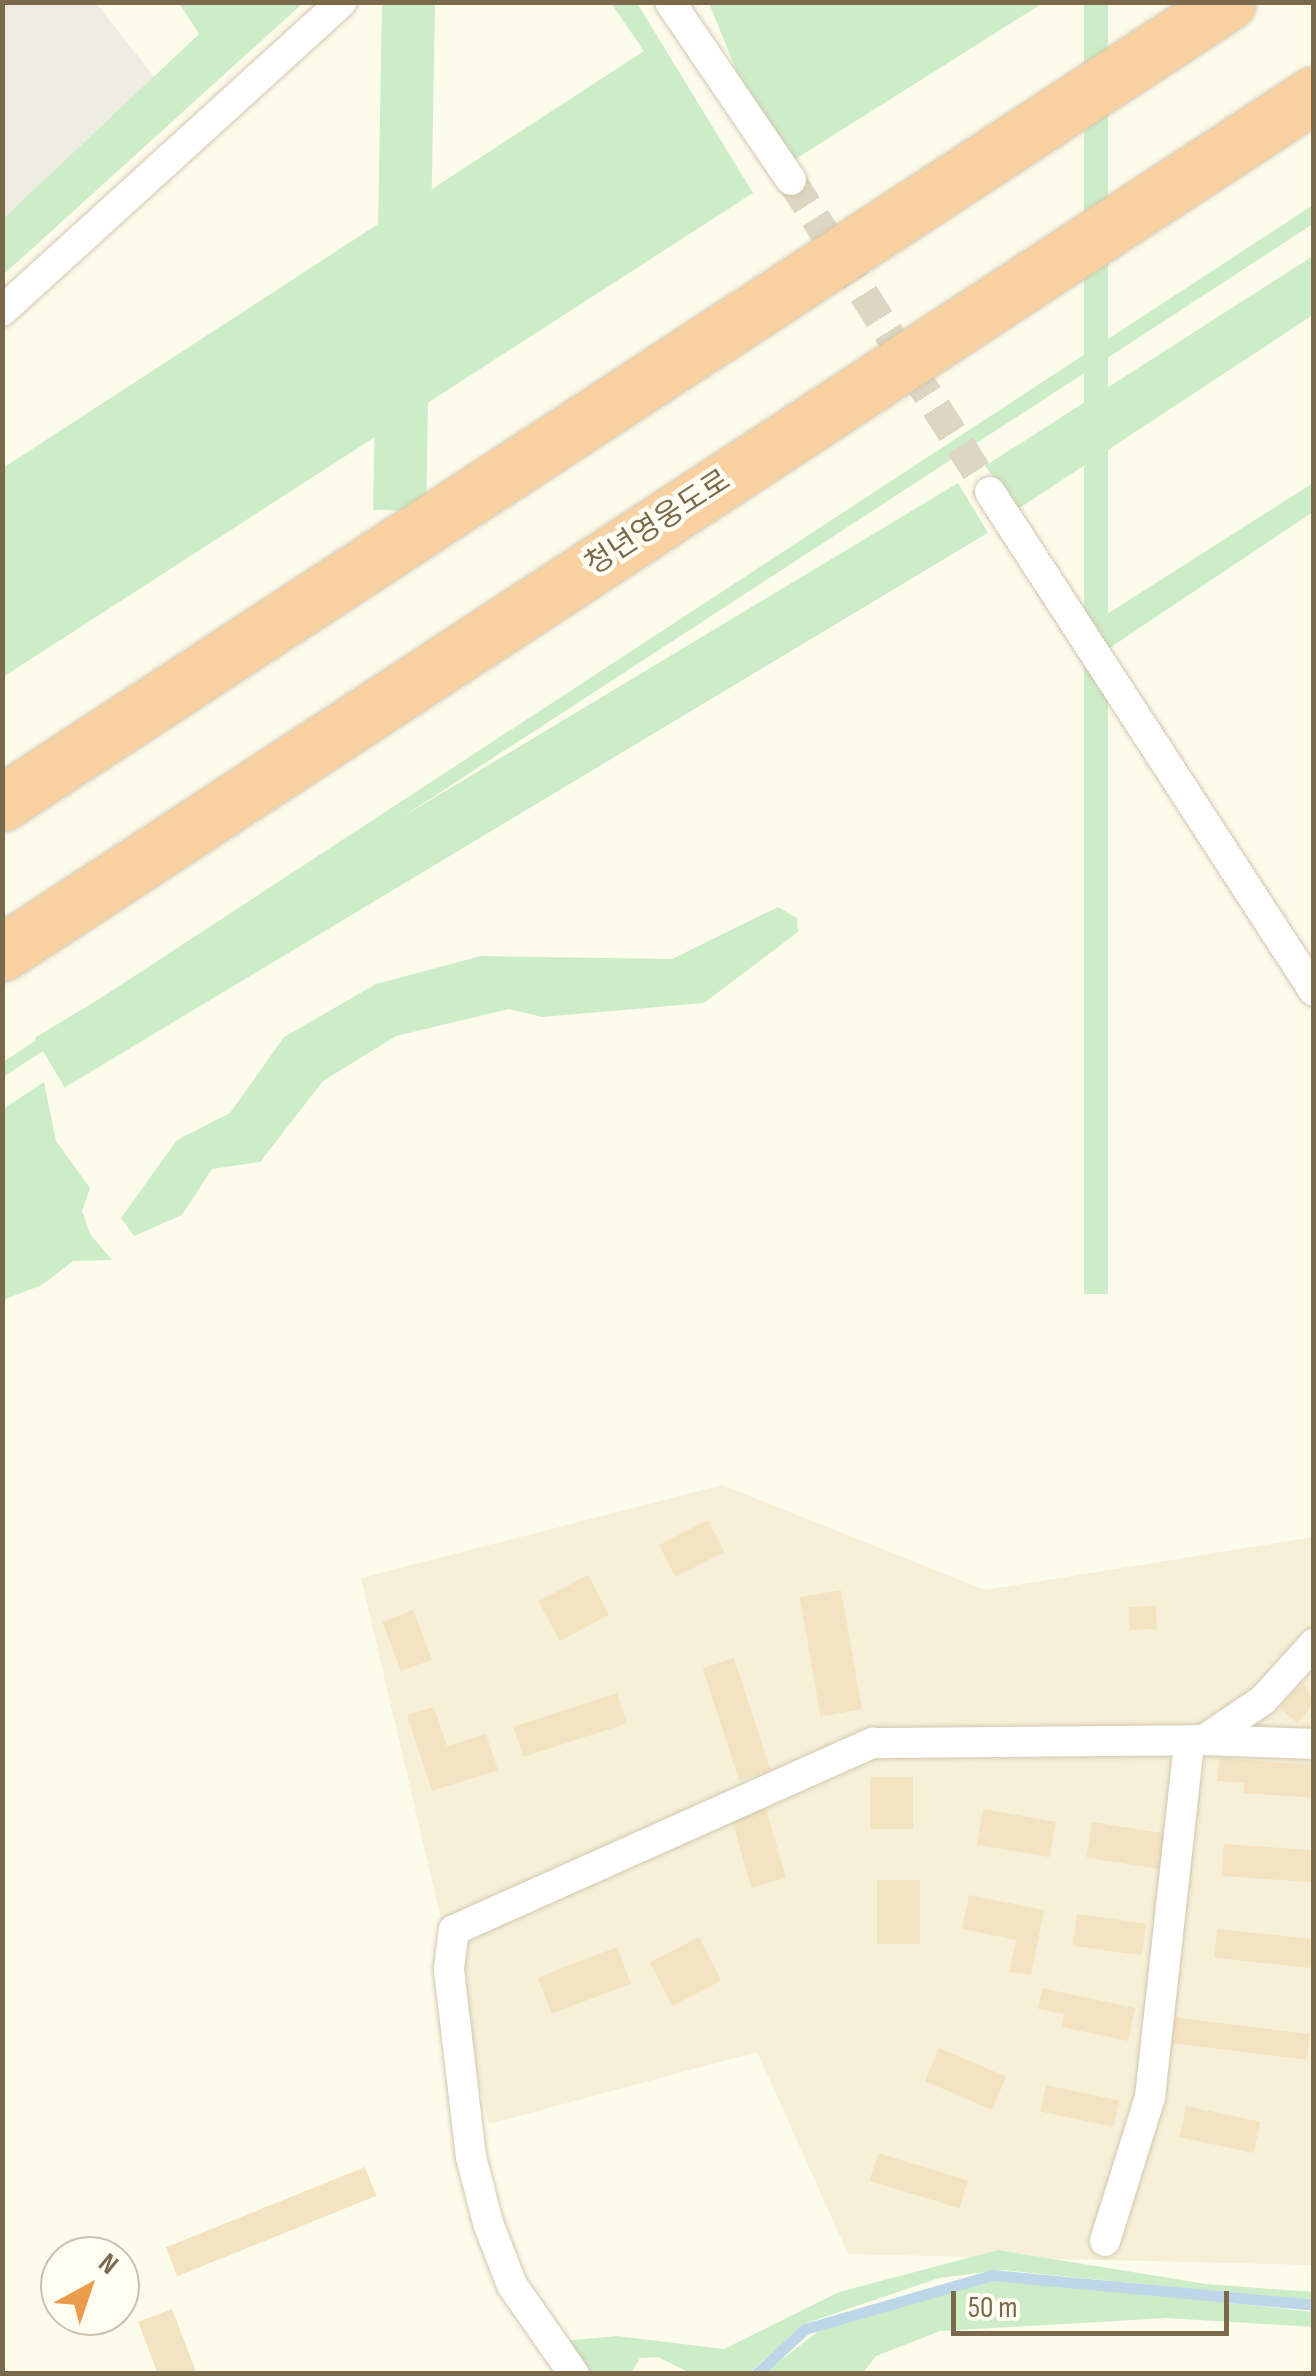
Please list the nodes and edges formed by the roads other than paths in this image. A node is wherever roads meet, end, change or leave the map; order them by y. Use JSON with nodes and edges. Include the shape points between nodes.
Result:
{"nodes":[{"id":1,"x":342,"y":2,"type":"edge"},
{"id":2,"x":670,"y":2,"type":"edge"},
{"id":3,"x":1228,"y":2,"type":"edge"},
{"id":4,"x":1314,"y":94,"type":"edge"},
{"id":5,"x":790,"y":180,"type":"tunnel mouth"},
{"id":6,"x":2,"y":310,"type":"edge"},
{"id":7,"x":990,"y":492,"type":"tunnel mouth"},
{"id":8,"x":2,"y":803,"type":"edge"},
{"id":9,"x":2,"y":953,"type":"edge"},
{"id":10,"x":1314,"y":991,"type":"edge"},
{"id":11,"x":1314,"y":1644,"type":"edge"},
{"id":12,"x":1196,"y":1740,"type":"junction"},
{"id":13,"x":1314,"y":1744,"type":"edge"},
{"id":14,"x":1105,"y":2241,"type":"dead end"},
{"id":15,"x":574,"y":2374,"type":"edge"}],
"edges":[{"from":1,"to":6,"type":"street"},
{"from":2,"to":5,"type":"street"},
{"from":3,"to":8,"type":"highway"},
{"from":4,"to":9,"type":"highway","name":"청년영웅도로"},
{"from":7,"to":10,"type":"street"},
{"from":11,"to":12,"type":"street","via":[[1263,1700]]},
{"from":12,"to":13,"type":"street"},
{"from":12,"to":14,"type":"street","via":[[1150,2096]]},
{"from":12,"to":15,"type":"street","via":[[872,1743],[454,1930],[449,1969],[471,2157],[488,2223],[512,2285]]}]}
